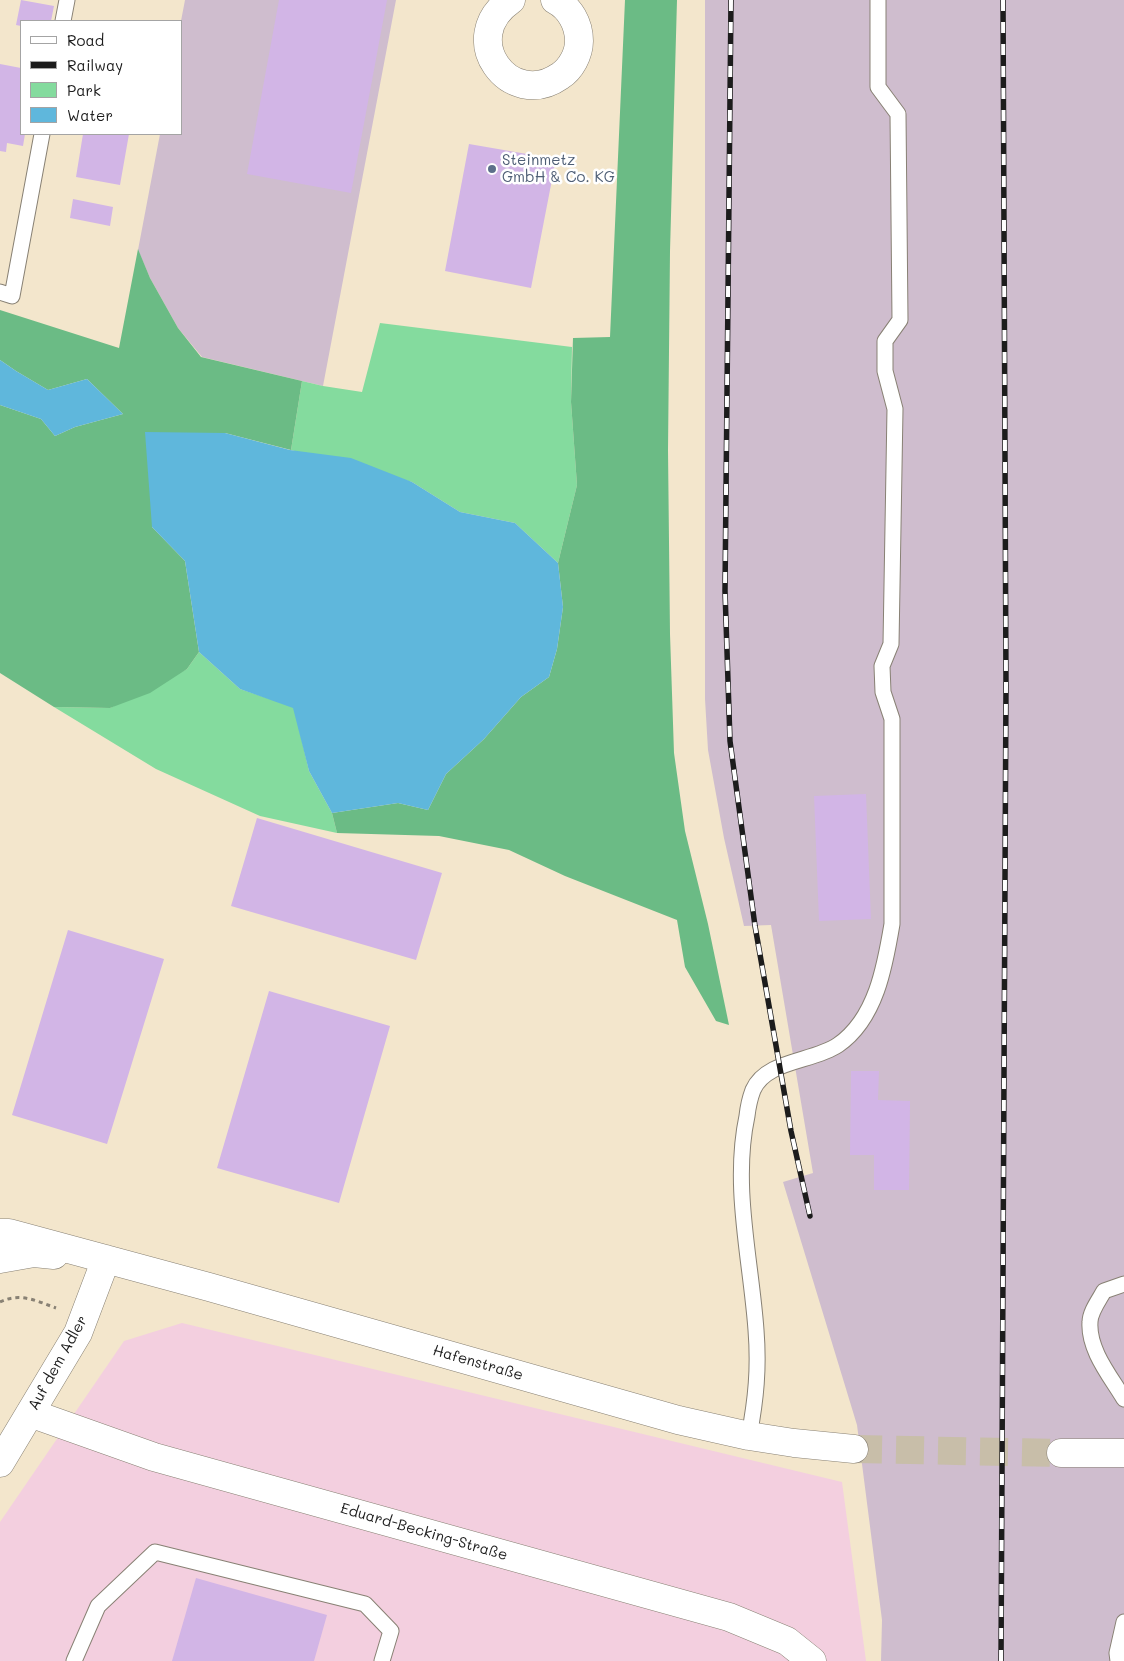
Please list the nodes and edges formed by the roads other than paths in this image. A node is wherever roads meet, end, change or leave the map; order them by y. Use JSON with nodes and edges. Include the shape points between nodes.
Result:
{"nodes":[{"id":1,"x":67,"y":0,"type":"edge"},
{"id":2,"x":555,"y":0,"type":"edge"},
{"id":3,"x":878,"y":0,"type":"edge"},
{"id":4,"x":508,"y":1,"type":"edge"},
{"id":5,"x":63,"y":20,"type":"edge"},
{"id":6,"x":42,"y":135,"type":"edge"},
{"id":7,"x":0,"y":292,"type":"edge"},
{"id":8,"x":0,"y":1233,"type":"edge"},
{"id":9,"x":0,"y":1260,"type":"edge"},
{"id":10,"x":106,"y":1260,"type":"junction"},
{"id":11,"x":1124,"y":1284,"type":"edge"},
{"id":12,"x":1124,"y":1399,"type":"edge"},
{"id":13,"x":30,"y":1413,"type":"junction"},
{"id":14,"x":749,"y":1436,"type":"junction"},
{"id":15,"x":854,"y":1449,"type":"tunnel mouth"},
{"id":16,"x":1061,"y":1452,"type":"tunnel mouth"},
{"id":17,"x":1124,"y":1453,"type":"edge"},
{"id":18,"x":0,"y":1463,"type":"edge"},
{"id":19,"x":1124,"y":1622,"type":"edge"},
{"id":20,"x":74,"y":1661,"type":"edge"},
{"id":21,"x":382,"y":1661,"type":"edge"},
{"id":22,"x":812,"y":1661,"type":"edge"},
{"id":23,"x":1118,"y":1661,"type":"edge"}],
"edges":[{"from":1,"to":5,"type":"lane"},
{"from":2,"to":4,"type":"street","via":[[575,20],[579,45],[565,73],[552,82],[536,86],[520,84],[500,71],[492,60],[488,45],[489,29],[496,13]]},
{"from":3,"to":14,"type":"lane","via":[[878,87],[898,114],[900,320],[884,341],[885,371],[895,409],[891,644],[882,666],[883,692],[892,719],[892,924],[879,983],[860,1022],[838,1045],[766,1074],[753,1091],[742,1148],[743,1211],[756,1347],[756,1397]]},
{"from":6,"to":7,"type":"lane","via":[[12,296]]},
{"from":8,"to":10,"type":"street","name":"Hafenstraße"},
{"from":9,"to":10,"type":"street","name":"Hafenstraße","via":[[34,1253]]},
{"from":10,"to":13,"type":"street","name":"Auf dem Adler","via":[[78,1333]]},
{"from":10,"to":14,"type":"street","name":"Hafenstraße","via":[[678,1420]]},
{"from":11,"to":12,"type":"lane","via":[[1104,1291],[1090,1321],[1098,1357]]},
{"from":13,"to":18,"type":"street","name":"Auf dem Adler"},
{"from":13,"to":22,"type":"street","name":"Eduard-Becking-Straße","via":[[154,1457],[729,1617],[787,1641]]},
{"from":14,"to":15,"type":"street","name":"Hafenstraße"},
{"from":16,"to":17,"type":"street"},
{"from":19,"to":23,"type":"lane"},
{"from":20,"to":21,"type":"lane","via":[[98,1606],[155,1552],[365,1604],[390,1630]]}]}
